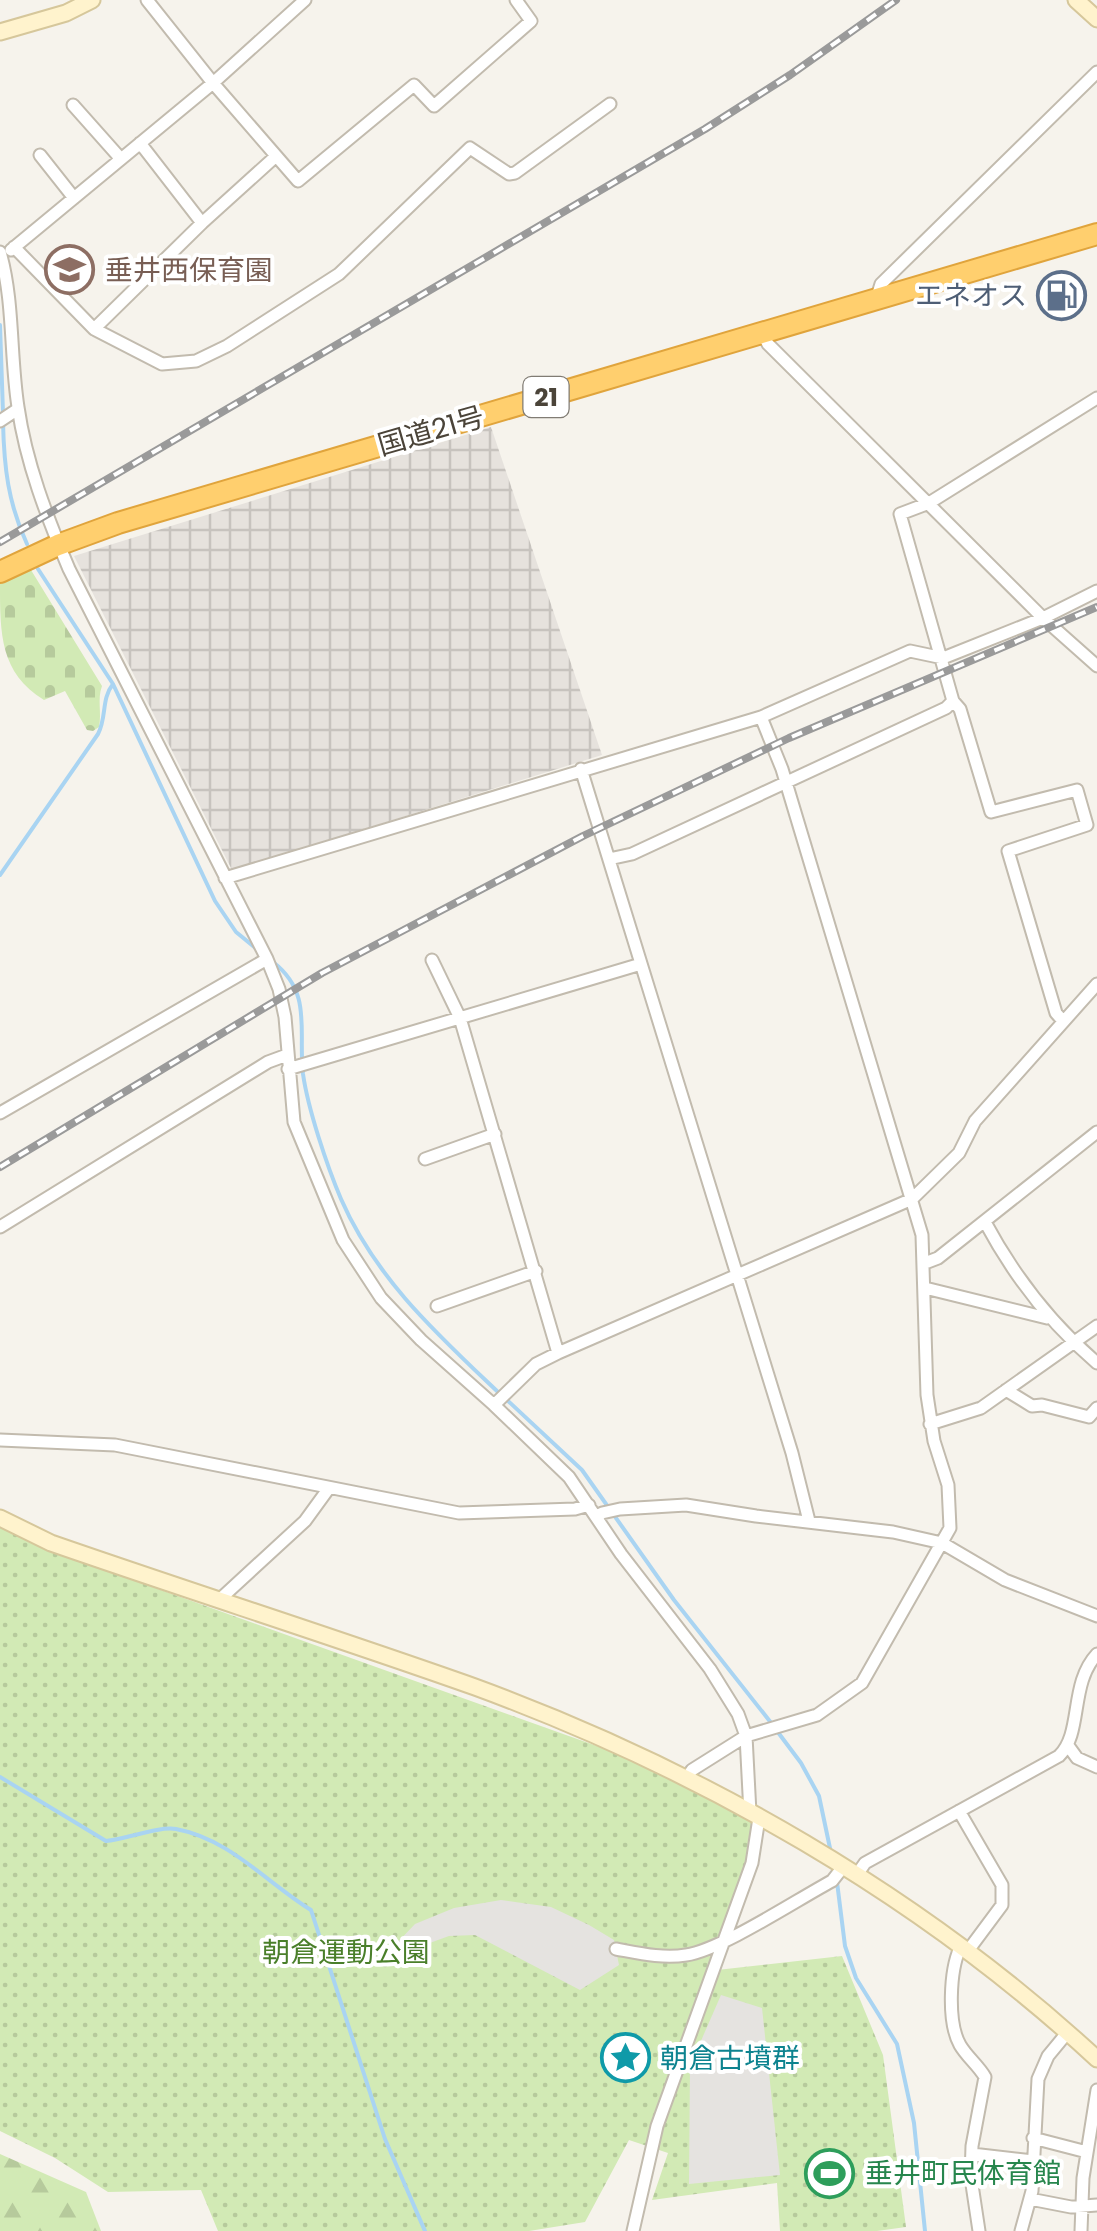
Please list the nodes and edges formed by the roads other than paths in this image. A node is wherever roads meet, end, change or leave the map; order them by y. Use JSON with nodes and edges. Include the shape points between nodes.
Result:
{"nodes":[{"id":1,"x":92,"y":0,"type":"edge"},
{"id":2,"x":147,"y":0,"type":"edge"},
{"id":3,"x":305,"y":0,"type":"edge"},
{"id":4,"x":516,"y":0,"type":"edge"},
{"id":5,"x":1076,"y":0,"type":"edge"},
{"id":6,"x":1097,"y":19,"type":"edge"},
{"id":7,"x":0,"y":32,"type":"edge"},
{"id":8,"x":1097,"y":72,"type":"edge"},
{"id":9,"x":213,"y":83,"type":"junction"},
{"id":10,"x":610,"y":104,"type":"dead end"},
{"id":11,"x":73,"y":105,"type":"dead end"},
{"id":12,"x":140,"y":144,"type":"junction"},
{"id":13,"x":40,"y":156,"type":"dead end"},
{"id":14,"x":275,"y":157,"type":"junction"},
{"id":15,"x":120,"y":160,"type":"junction"},
{"id":16,"x":74,"y":198,"type":"junction"},
{"id":17,"x":202,"y":223,"type":"junction"},
{"id":18,"x":1097,"y":234,"type":"edge"},
{"id":19,"x":14,"y":248,"type":"junction"},
{"id":20,"x":1,"y":256,"type":"edge"},
{"id":21,"x":876,"y":300,"type":"junction"},
{"id":22,"x":94,"y":330,"type":"junction"},
{"id":23,"x":762,"y":333,"type":"junction"},
{"id":24,"x":1097,"y":398,"type":"edge"},
{"id":25,"x":18,"y":408,"type":"junction"},
{"id":26,"x":0,"y":421,"type":"edge"},
{"id":27,"x":929,"y":503,"type":"junction"},
{"id":28,"x":58,"y":544,"type":"junction"},
{"id":29,"x":0,"y":572,"type":"edge"},
{"id":30,"x":1097,"y":591,"type":"edge"},
{"id":31,"x":1043,"y":618,"type":"junction"},
{"id":32,"x":943,"y":658,"type":"junction"},
{"id":33,"x":1097,"y":666,"type":"edge"},
{"id":34,"x":953,"y":701,"type":"junction"},
{"id":35,"x":761,"y":717,"type":"junction"},
{"id":36,"x":582,"y":769,"type":"junction"},
{"id":37,"x":786,"y":783,"type":"junction"},
{"id":38,"x":1092,"y":824,"type":"edge"},
{"id":39,"x":609,"y":859,"type":"junction"},
{"id":40,"x":226,"y":878,"type":"junction"},
{"id":41,"x":268,"y":959,"type":"junction"},
{"id":42,"x":432,"y":960,"type":"dead end"},
{"id":43,"x":641,"y":964,"type":"junction"},
{"id":44,"x":1097,"y":984,"type":"edge"},
{"id":45,"x":460,"y":1018,"type":"junction"},
{"id":46,"x":1063,"y":1021,"type":"junction"},
{"id":47,"x":288,"y":1062,"type":"junction"},
{"id":48,"x":0,"y":1113,"type":"edge"},
{"id":49,"x":1097,"y":1132,"type":"edge"},
{"id":50,"x":495,"y":1134,"type":"junction"},
{"id":51,"x":424,"y":1158,"type":"dead end"},
{"id":52,"x":912,"y":1199,"type":"junction"},
{"id":53,"x":985,"y":1222,"type":"junction"},
{"id":54,"x":0,"y":1227,"type":"edge"},
{"id":55,"x":925,"y":1263,"type":"junction"},
{"id":56,"x":536,"y":1270,"type":"junction"},
{"id":57,"x":738,"y":1276,"type":"junction"},
{"id":58,"x":925,"y":1288,"type":"junction"},
{"id":59,"x":436,"y":1306,"type":"dead end"},
{"id":60,"x":1048,"y":1318,"type":"junction"},
{"id":61,"x":1097,"y":1326,"type":"edge"},
{"id":62,"x":1072,"y":1342,"type":"junction"},
{"id":63,"x":558,"y":1353,"type":"junction"},
{"id":64,"x":1097,"y":1364,"type":"edge"},
{"id":65,"x":1006,"y":1390,"type":"junction"},
{"id":66,"x":496,"y":1403,"type":"junction"},
{"id":67,"x":1097,"y":1408,"type":"edge"},
{"id":68,"x":930,"y":1424,"type":"junction"},
{"id":69,"x":0,"y":1440,"type":"edge"},
{"id":70,"x":329,"y":1488,"type":"junction"},
{"id":71,"x":588,"y":1505,"type":"junction"},
{"id":72,"x":600,"y":1515,"type":"junction"},
{"id":73,"x":0,"y":1518,"type":"edge"},
{"id":74,"x":808,"y":1521,"type":"junction"},
{"id":75,"x":942,"y":1543,"type":"junction"},
{"id":76,"x":218,"y":1601,"type":"junction"},
{"id":77,"x":1097,"y":1616,"type":"edge"},
{"id":78,"x":1097,"y":1654,"type":"edge"},
{"id":79,"x":746,"y":1736,"type":"junction"},
{"id":80,"x":1069,"y":1747,"type":"junction"},
{"id":81,"x":1097,"y":1767,"type":"edge"},
{"id":82,"x":686,"y":1779,"type":"junction"},
{"id":83,"x":959,"y":1812,"type":"junction"},
{"id":84,"x":754,"y":1816,"type":"junction"},
{"id":85,"x":850,"y":1872,"type":"junction"},
{"id":86,"x":722,"y":1941,"type":"junction"},
{"id":87,"x":616,"y":1949,"type":"dead end"},
{"id":88,"x":964,"y":1950,"type":"junction"},
{"id":89,"x":1068,"y":2033,"type":"junction"},
{"id":90,"x":1094,"y":2050,"type":"edge"},
{"id":91,"x":1097,"y":2090,"type":"edge"},
{"id":92,"x":1033,"y":2138,"type":"junction"},
{"id":93,"x":1087,"y":2152,"type":"junction"},
{"id":94,"x":972,"y":2154,"type":"junction"},
{"id":95,"x":1032,"y":2161,"type":"junction"},
{"id":96,"x":1030,"y":2199,"type":"junction"},
{"id":97,"x":1090,"y":2206,"type":"edge"},
{"id":98,"x":633,"y":2231,"type":"edge"},
{"id":99,"x":979,"y":2231,"type":"edge"},
{"id":100,"x":1021,"y":2231,"type":"edge"},
{"id":101,"x":1081,"y":2231,"type":"edge"}],
"edges":[{"from":1,"to":7,"type":"street"},
{"from":2,"to":9,"type":"street"},
{"from":3,"to":9,"type":"street"},
{"from":4,"to":14,"type":"street","via":[[531,21],[434,106],[414,85],[298,181]]},
{"from":5,"to":6,"type":"street"},
{"from":8,"to":21,"type":"street","via":[[881,284]]},
{"from":9,"to":12,"type":"street"},
{"from":9,"to":14,"type":"street"},
{"from":10,"to":22,"type":"street","via":[[515,173],[470,148],[338,274],[196,361],[162,364]]},
{"from":11,"to":15,"type":"street"},
{"from":12,"to":15,"type":"street"},
{"from":12,"to":17,"type":"street"},
{"from":13,"to":16,"type":"street"},
{"from":14,"to":17,"type":"street"},
{"from":15,"to":16,"type":"street"},
{"from":16,"to":19,"type":"street"},
{"from":17,"to":22,"type":"street"},
{"from":18,"to":21,"type":"highway","name":"国道21号","number":"21"},
{"from":19,"to":20,"type":"street"},
{"from":19,"to":22,"type":"street"},
{"from":20,"to":25,"type":"street"},
{"from":21,"to":23,"type":"highway","name":"国道21号","number":"21"},
{"from":23,"to":27,"type":"street"},
{"from":23,"to":28,"type":"highway","name":"国道21号","number":"21"},
{"from":24,"to":27,"type":"street"},
{"from":25,"to":26,"type":"street"},
{"from":25,"to":28,"type":"street"},
{"from":27,"to":31,"type":"street"},
{"from":27,"to":32,"type":"street","via":[[900,514]]},
{"from":28,"to":29,"type":"highway","name":"国道21号","number":"21"},
{"from":28,"to":40,"type":"street"},
{"from":30,"to":31,"type":"street"},
{"from":31,"to":32,"type":"street"},
{"from":31,"to":33,"type":"street"},
{"from":32,"to":34,"type":"street"},
{"from":32,"to":35,"type":"street","via":[[910,651]]},
{"from":34,"to":37,"type":"street"},
{"from":34,"to":38,"type":"street","via":[[992,812],[1077,790]]},
{"from":35,"to":36,"type":"street"},
{"from":35,"to":37,"type":"street"},
{"from":36,"to":39,"type":"street"},
{"from":36,"to":40,"type":"street"},
{"from":37,"to":39,"type":"street"},
{"from":37,"to":52,"type":"street"},
{"from":38,"to":46,"type":"street","via":[[1008,851]]},
{"from":39,"to":43,"type":"street"},
{"from":40,"to":41,"type":"street"},
{"from":41,"to":47,"type":"street","via":[[282,1003]]},
{"from":41,"to":48,"type":"street"},
{"from":42,"to":45,"type":"street"},
{"from":43,"to":45,"type":"street"},
{"from":43,"to":57,"type":"street"},
{"from":44,"to":46,"type":"street"},
{"from":45,"to":47,"type":"street"},
{"from":45,"to":50,"type":"street"},
{"from":46,"to":52,"type":"street","via":[[976,1121],[959,1154]]},
{"from":47,"to":54,"type":"street","via":[[268,1062]]},
{"from":47,"to":66,"type":"street","via":[[294,1122],[362,1273],[420,1340]]},
{"from":49,"to":53,"type":"street"},
{"from":50,"to":51,"type":"street"},
{"from":50,"to":56,"type":"street"},
{"from":52,"to":55,"type":"street"},
{"from":52,"to":57,"type":"street"},
{"from":53,"to":55,"type":"street"},
{"from":53,"to":60,"type":"street"},
{"from":55,"to":58,"type":"street"},
{"from":56,"to":59,"type":"street"},
{"from":56,"to":63,"type":"street"},
{"from":57,"to":63,"type":"street"},
{"from":57,"to":74,"type":"street"},
{"from":58,"to":60,"type":"street"},
{"from":58,"to":68,"type":"street"},
{"from":60,"to":62,"type":"street"},
{"from":61,"to":62,"type":"street"},
{"from":62,"to":64,"type":"street"},
{"from":62,"to":65,"type":"street"},
{"from":63,"to":66,"type":"street","via":[[536,1364]]},
{"from":65,"to":67,"type":"street","via":[[1032,1406],[1088,1416]]},
{"from":65,"to":68,"type":"street","via":[[981,1408]]},
{"from":66,"to":71,"type":"street"},
{"from":68,"to":75,"type":"street","via":[[948,1484],[950,1528]]},
{"from":69,"to":70,"type":"street","via":[[115,1446]]},
{"from":70,"to":71,"type":"street","via":[[459,1513]]},
{"from":70,"to":76,"type":"street","via":[[305,1521]]},
{"from":71,"to":72,"type":"street"},
{"from":72,"to":74,"type":"street","via":[[686,1505]]},
{"from":72,"to":79,"type":"street","via":[[710,1669]]},
{"from":73,"to":76,"type":"street","via":[[51,1543]]},
{"from":74,"to":75,"type":"street"},
{"from":75,"to":77,"type":"street","via":[[1005,1580]]},
{"from":75,"to":79,"type":"street","via":[[862,1683],[817,1715]]},
{"from":76,"to":82,"type":"street","via":[[477,1688]]},
{"from":78,"to":80,"type":"street","via":[[1078,1686]]},
{"from":79,"to":82,"type":"street"},
{"from":79,"to":84,"type":"street"},
{"from":80,"to":81,"type":"street"},
{"from":80,"to":83,"type":"street"},
{"from":82,"to":84,"type":"street"},
{"from":83,"to":85,"type":"street"},
{"from":83,"to":88,"type":"street","via":[[1002,1885],[1002,1906]]},
{"from":84,"to":85,"type":"street"},
{"from":84,"to":86,"type":"street","via":[[752,1863]]},
{"from":85,"to":86,"type":"street"},
{"from":85,"to":88,"type":"street"},
{"from":86,"to":87,"type":"street","via":[[688,1955]]},
{"from":86,"to":98,"type":"street","via":[[657,2126]]},
{"from":88,"to":89,"type":"street"},
{"from":88,"to":94,"type":"street","via":[[952,1966],[954,2029],[985,2078]]},
{"from":89,"to":90,"type":"street"},
{"from":89,"to":92,"type":"street","via":[[1038,2080]]},
{"from":91,"to":93,"type":"street"},
{"from":92,"to":93,"type":"street"},
{"from":92,"to":95,"type":"street"},
{"from":93,"to":97,"type":"street","via":[[1083,2178]]},
{"from":94,"to":95,"type":"street"},
{"from":94,"to":99,"type":"street"},
{"from":95,"to":96,"type":"street"},
{"from":96,"to":97,"type":"street"},
{"from":96,"to":100,"type":"street"},
{"from":97,"to":101,"type":"street"}]}
